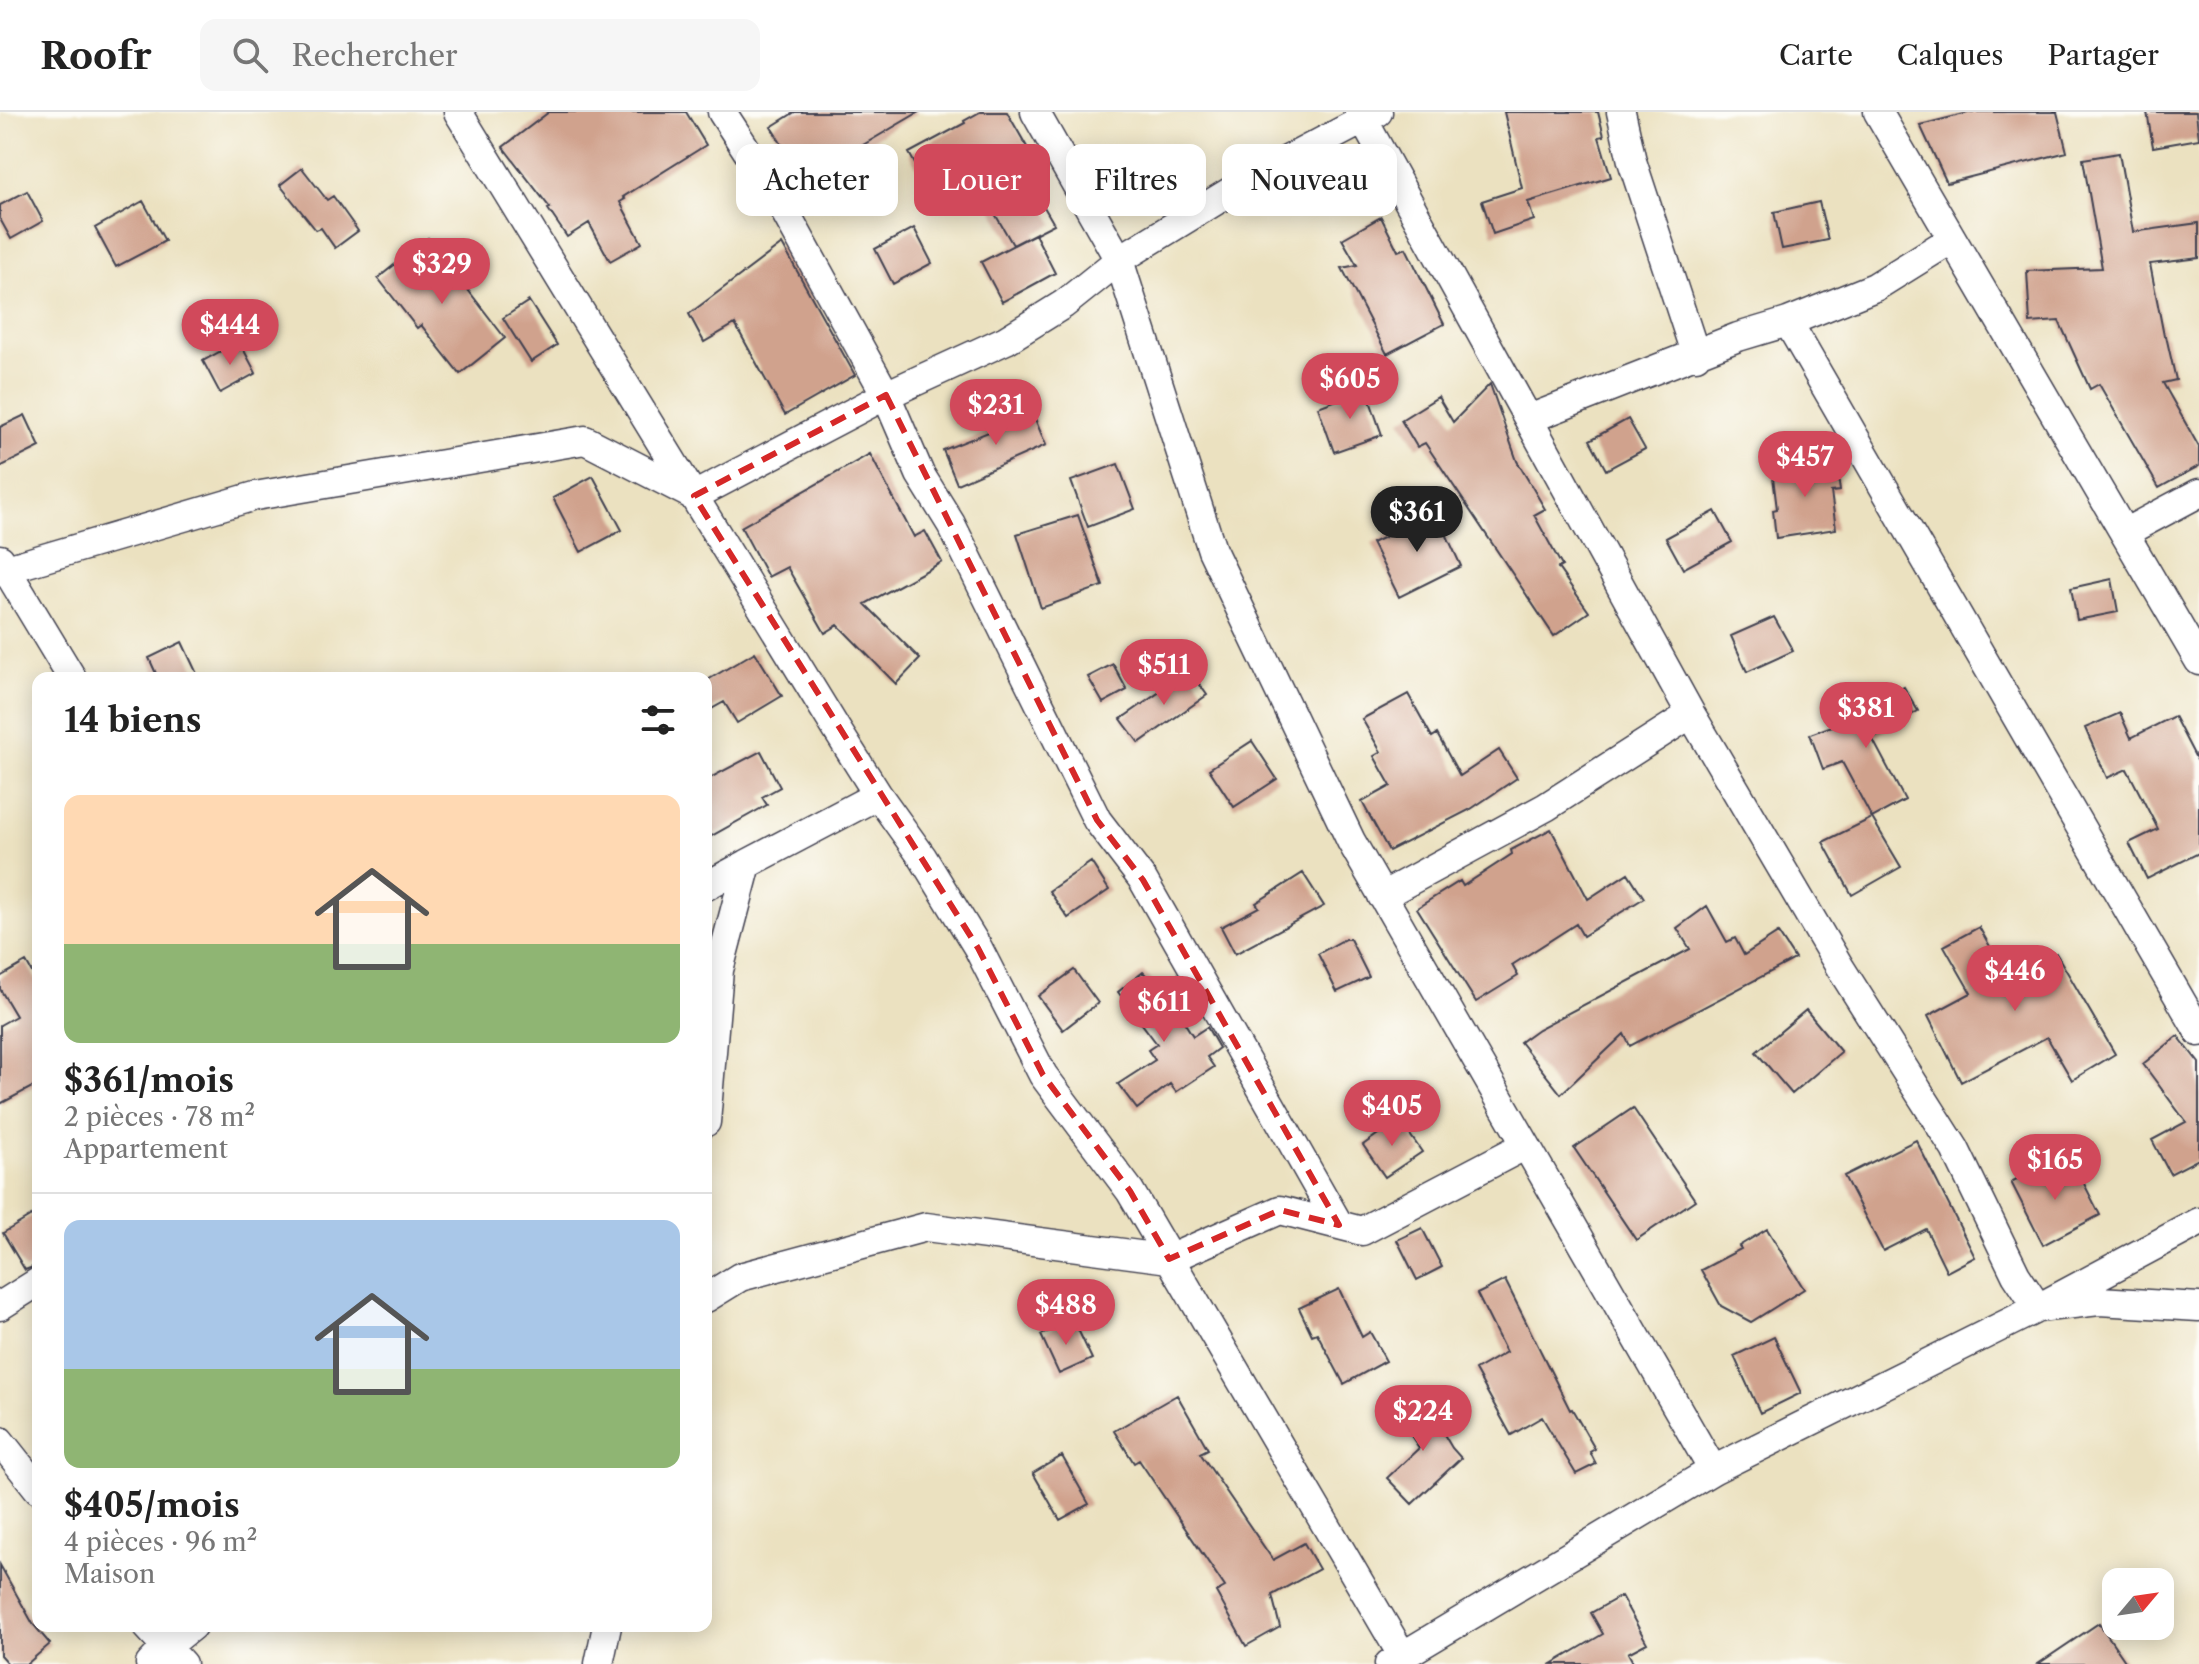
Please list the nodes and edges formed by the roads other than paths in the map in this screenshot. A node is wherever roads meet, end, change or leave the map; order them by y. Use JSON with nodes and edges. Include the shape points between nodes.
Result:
{"nodes":[{"id":1,"x":458,"y":112,"type":"edge"},
{"id":2,"x":722,"y":112,"type":"edge"},
{"id":3,"x":1035,"y":112,"type":"edge"},
{"id":4,"x":1621,"y":112,"type":"edge"},
{"id":5,"x":1878,"y":112,"type":"edge"},
{"id":6,"x":1366,"y":115,"type":"edge"},
{"id":7,"x":1952,"y":239,"type":"junction"},
{"id":8,"x":1119,"y":260,"type":"junction"},
{"id":9,"x":1788,"y":322,"type":"junction"},
{"id":10,"x":1696,"y":356,"type":"junction"},
{"id":11,"x":886,"y":395,"type":"junction"},
{"id":12,"x":1529,"y":419,"type":"junction"},
{"id":13,"x":2199,"y":493,"type":"edge"},
{"id":14,"x":694,"y":496,"type":"junction"},
{"id":15,"x":2124,"y":533,"type":"junction"},
{"id":16,"x":2,"y":566,"type":"edge"},
{"id":17,"x":2199,"y":661,"type":"edge"},
{"id":18,"x":68,"y":672,"type":"edge"},
{"id":19,"x":1691,"y":714,"type":"junction"},
{"id":20,"x":878,"y":795,"type":"junction"},
{"id":21,"x":747,"y":864,"type":"junction"},
{"id":22,"x":712,"y":883,"type":"edge"},
{"id":23,"x":1382,"y":896,"type":"junction"},
{"id":24,"x":2199,"y":1032,"type":"edge"},
{"id":25,"x":712,"y":1052,"type":"edge"},
{"id":26,"x":1524,"y":1146,"type":"junction"},
{"id":27,"x":2199,"y":1222,"type":"edge"},
{"id":28,"x":1339,"y":1225,"type":"junction"},
{"id":29,"x":1169,"y":1259,"type":"junction"},
{"id":30,"x":32,"y":1286,"type":"edge"},
{"id":31,"x":712,"y":1294,"type":"edge"},
{"id":32,"x":0,"y":1306,"type":"edge"},
{"id":33,"x":2199,"y":1307,"type":"edge"},
{"id":34,"x":2038,"y":1308,"type":"junction"},
{"id":35,"x":0,"y":1441,"type":"edge"},
{"id":36,"x":1713,"y":1470,"type":"junction"},
{"id":37,"x":32,"y":1481,"type":"edge"},
{"id":38,"x":184,"y":1632,"type":"edge"},
{"id":39,"x":606,"y":1632,"type":"edge"},
{"id":40,"x":161,"y":1650,"type":"edge"},
{"id":41,"x":1395,"y":1659,"type":"edge"},
{"id":42,"x":599,"y":1664,"type":"edge"}],
"edges":[{"from":1,"to":14,"type":"street"},
{"from":2,"to":11,"type":"street","via":[[777,197]]},
{"from":3,"to":8,"type":"street"},
{"from":4,"to":10,"type":"street"},
{"from":5,"to":7,"type":"street"},
{"from":6,"to":8,"type":"street"},
{"from":6,"to":12,"type":"street"},
{"from":7,"to":9,"type":"street","via":[[1875,287]]},
{"from":7,"to":15,"type":"street"},
{"from":8,"to":11,"type":"street","via":[[1064,304],[1006,340]]},
{"from":8,"to":23,"type":"street","via":[[1212,550]]},
{"from":9,"to":10,"type":"street"},
{"from":9,"to":24,"type":"street"},
{"from":10,"to":12,"type":"street"},
{"from":11,"to":14,"type":"street"},
{"from":11,"to":28,"type":"street","via":[[920,474],[951,524],[1097,820],[1143,880]]},
{"from":12,"to":19,"type":"street"},
{"from":13,"to":15,"type":"street"},
{"from":14,"to":16,"type":"street","via":[[585,440],[255,496]]},
{"from":14,"to":20,"type":"street"},
{"from":15,"to":17,"type":"street"},
{"from":16,"to":18,"type":"street"},
{"from":19,"to":23,"type":"street","via":[[1546,807]]},
{"from":19,"to":34,"type":"street","via":[[1841,969],[1955,1149],[2016,1275]]},
{"from":20,"to":21,"type":"street"},
{"from":20,"to":29,"type":"street","via":[[978,948],[1043,1075],[1130,1191]]},
{"from":21,"to":22,"type":"street"},
{"from":21,"to":25,"type":"street","via":[[719,970]]},
{"from":23,"to":26,"type":"street"},
{"from":26,"to":28,"type":"street","via":[[1362,1231]]},
{"from":26,"to":36,"type":"street"},
{"from":27,"to":34,"type":"street"},
{"from":28,"to":29,"type":"street","via":[[1280,1210]]},
{"from":29,"to":31,"type":"street","via":[[926,1227],[740,1277]]},
{"from":29,"to":41,"type":"street"},
{"from":30,"to":32,"type":"street"},
{"from":33,"to":34,"type":"street","via":[[2099,1301]]},
{"from":34,"to":36,"type":"street"},
{"from":35,"to":37,"type":"street"},
{"from":36,"to":41,"type":"street"},
{"from":38,"to":40,"type":"street"},
{"from":39,"to":42,"type":"street"}]}
